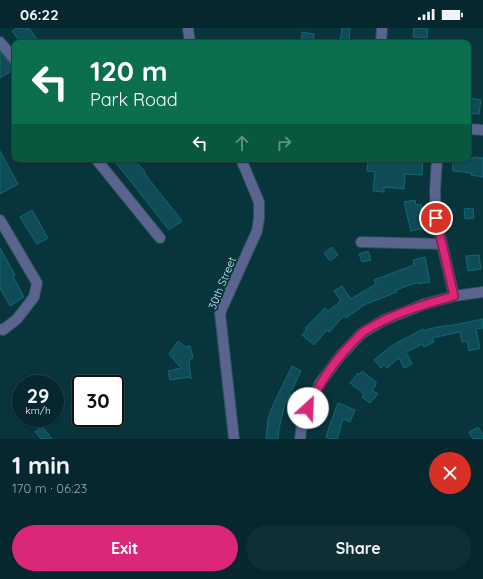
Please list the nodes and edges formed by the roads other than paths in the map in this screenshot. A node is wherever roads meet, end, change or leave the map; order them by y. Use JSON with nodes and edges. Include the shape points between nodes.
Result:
{"nodes":[{"id":1,"x":188,"y":28,"type":"edge"},
{"id":2,"x":382,"y":28,"type":"edge"},
{"id":3,"x":190,"y":40,"type":"edge"},
{"id":4,"x":381,"y":40,"type":"edge"},
{"id":5,"x":0,"y":42,"type":"edge"},
{"id":6,"x":12,"y":56,"type":"edge"},
{"id":7,"x":471,"y":129,"type":"edge"},
{"id":8,"x":483,"y":130,"type":"edge"},
{"id":9,"x":98,"y":162,"type":"edge"},
{"id":10,"x":242,"y":162,"type":"edge"},
{"id":11,"x":437,"y":162,"type":"edge"},
{"id":12,"x":0,"y":220,"type":"edge"},
{"id":13,"x":160,"y":238,"type":"dead end"},
{"id":14,"x":361,"y":242,"type":"dead end"},
{"id":15,"x":442,"y":244,"type":"junction"},
{"id":16,"x":483,"y":292,"type":"edge"},
{"id":17,"x":454,"y":296,"type":"junction"},
{"id":18,"x":0,"y":329,"type":"edge"},
{"id":19,"x":234,"y":439,"type":"edge"},
{"id":20,"x":300,"y":439,"type":"edge"}],
"edges":[{"from":1,"to":3,"type":"street"},
{"from":2,"to":4,"type":"street"},
{"from":5,"to":6,"type":"street"},
{"from":7,"to":8,"type":"street"},
{"from":9,"to":13,"type":"street"},
{"from":10,"to":19,"type":"street","name":"30th Street","via":[[259,202],[259,218],[257,231],[220,314]]},
{"from":11,"to":15,"type":"street","via":[[436,218]]},
{"from":12,"to":18,"type":"street","via":[[37,283],[34,297],[17,319],[3,330]]},
{"from":14,"to":15,"type":"street"},
{"from":15,"to":17,"type":"street"},
{"from":16,"to":17,"type":"street"},
{"from":17,"to":20,"type":"street","via":[[384,320],[362,333],[320,383],[302,424]]}]}
